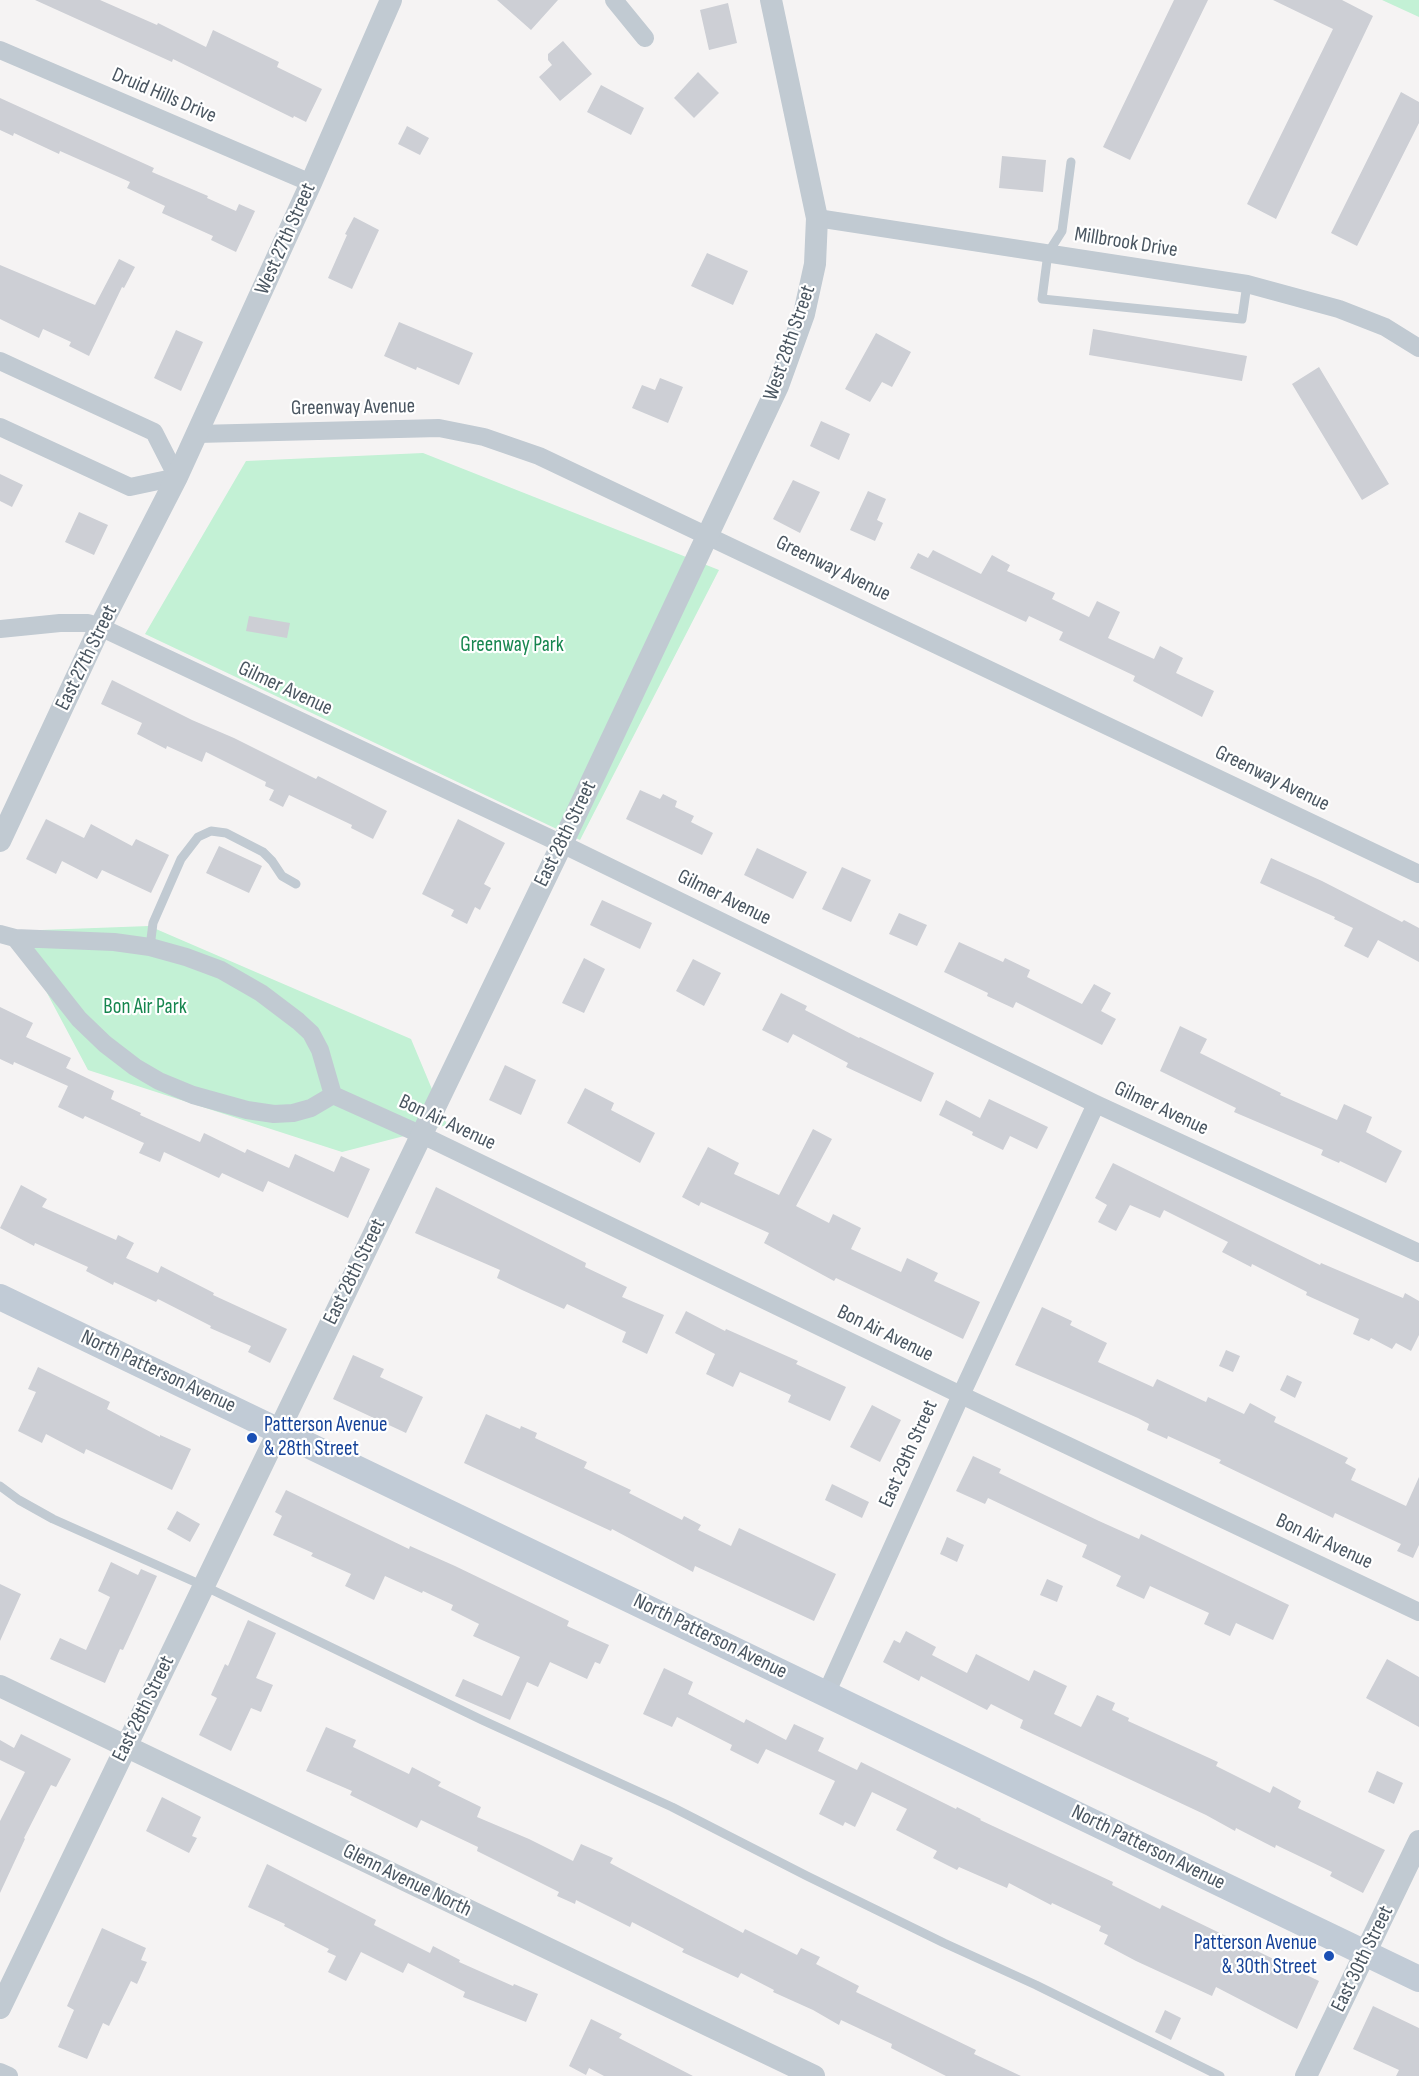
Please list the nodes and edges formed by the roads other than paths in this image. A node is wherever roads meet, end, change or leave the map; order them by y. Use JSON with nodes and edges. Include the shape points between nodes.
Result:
{"nodes":[{"id":1,"x":391,"y":0,"type":"edge"},
{"id":2,"x":614,"y":0,"type":"edge"},
{"id":3,"x":771,"y":0,"type":"edge"},
{"id":4,"x":645,"y":38,"type":"dead end"},
{"id":5,"x":0,"y":50,"type":"edge"},
{"id":6,"x":1071,"y":162,"type":"dead end"},
{"id":7,"x":311,"y":183,"type":"junction"},
{"id":8,"x":817,"y":218,"type":"junction"},
{"id":9,"x":1048,"y":253,"type":"junction"},
{"id":10,"x":1247,"y":284,"type":"junction"},
{"id":11,"x":1419,"y":348,"type":"edge"},
{"id":12,"x":0,"y":361,"type":"edge"},
{"id":13,"x":0,"y":427,"type":"edge"},
{"id":14,"x":197,"y":434,"type":"junction"},
{"id":15,"x":177,"y":477,"type":"junction"},
{"id":16,"x":709,"y":535,"type":"junction"},
{"id":17,"x":100,"y":627,"type":"junction"},
{"id":18,"x":0,"y":628,"type":"edge"},
{"id":19,"x":0,"y":841,"type":"edge"},
{"id":20,"x":562,"y":844,"type":"junction"},
{"id":21,"x":1419,"y":874,"type":"edge"},
{"id":22,"x":296,"y":885,"type":"dead end"},
{"id":23,"x":7,"y":936,"type":"edge"},
{"id":24,"x":150,"y":947,"type":"junction"},
{"id":25,"x":333,"y":1095,"type":"junction"},
{"id":26,"x":1096,"y":1104,"type":"junction"},
{"id":27,"x":422,"y":1135,"type":"junction"},
{"id":28,"x":1419,"y":1253,"type":"edge"},
{"id":29,"x":0,"y":1297,"type":"edge"},
{"id":30,"x":961,"y":1395,"type":"junction"},
{"id":31,"x":278,"y":1430,"type":"junction"},
{"id":32,"x":0,"y":1486,"type":"edge"},
{"id":33,"x":204,"y":1586,"type":"junction"},
{"id":34,"x":1419,"y":1612,"type":"edge"},
{"id":35,"x":0,"y":1686,"type":"edge"},
{"id":36,"x":826,"y":1694,"type":"junction"},
{"id":37,"x":126,"y":1747,"type":"junction"},
{"id":38,"x":1419,"y":1841,"type":"edge"},
{"id":39,"x":1366,"y":1953,"type":"junction"},
{"id":40,"x":1419,"y":1979,"type":"edge"},
{"id":41,"x":0,"y":2008,"type":"edge"},
{"id":42,"x":0,"y":2072,"type":"edge"},
{"id":43,"x":9,"y":2076,"type":"edge"},
{"id":44,"x":814,"y":2076,"type":"edge"},
{"id":45,"x":1220,"y":2076,"type":"edge"},
{"id":46,"x":1306,"y":2076,"type":"edge"}],
"edges":[{"from":1,"to":7,"type":"street","name":"West 27th Street"},
{"from":2,"to":4,"type":"street"},
{"from":3,"to":8,"type":"street","name":"West 28th Street"},
{"from":5,"to":7,"type":"street","name":"Druid Hills Drive"},
{"from":6,"to":9,"type":"lane","via":[[1062,231]]},
{"from":7,"to":14,"type":"street","name":"West 27th Street"},
{"from":8,"to":9,"type":"street","name":"Millbrook Drive"},
{"from":8,"to":16,"type":"street","name":"West 28th Street","via":[[815,264],[804,314],[778,386]]},
{"from":9,"to":10,"type":"street","name":"Millbrook Drive"},
{"from":9,"to":10,"type":"lane","via":[[1042,298],[1242,319]]},
{"from":10,"to":11,"type":"street","name":"Millbrook Drive","via":[[1339,309],[1385,327]]},
{"from":12,"to":15,"type":"street","via":[[154,432]]},
{"from":13,"to":15,"type":"street","via":[[130,487]]},
{"from":14,"to":15,"type":"street","name":"West 27th Street"},
{"from":14,"to":16,"type":"street","name":"Greenway Avenue","via":[[440,428],[484,437],[539,456]]},
{"from":15,"to":17,"type":"street","name":"East 27th Street"},
{"from":16,"to":20,"type":"street","name":"East 28th Street"},
{"from":16,"to":21,"type":"street","name":"Greenway Avenue"},
{"from":17,"to":18,"type":"street","name":"Gilmer Avenue","via":[[60,623]]},
{"from":17,"to":19,"type":"street","name":"East 27th Street"},
{"from":17,"to":20,"type":"street","name":"Gilmer Avenue"},
{"from":20,"to":26,"type":"street","name":"Gilmer Avenue"},
{"from":20,"to":27,"type":"street","name":"East 28th Street"},
{"from":22,"to":24,"type":"lane","via":[[282,876],[263,852],[226,832],[211,831],[198,837],[181,859],[153,923]]},
{"from":23,"to":24,"type":"street"},
{"from":23,"to":25,"type":"street","via":[[105,1044],[159,1081],[193,1095],[274,1114],[311,1108]]},
{"from":24,"to":25,"type":"street","via":[[221,970],[298,1021],[311,1033],[320,1050]]},
{"from":25,"to":27,"type":"street","name":"Bon Air Avenue"},
{"from":26,"to":28,"type":"street","name":"Gilmer Avenue"},
{"from":26,"to":30,"type":"street","name":"East 29th Street"},
{"from":27,"to":30,"type":"street","name":"Bon Air Avenue"},
{"from":27,"to":31,"type":"street","name":"East 28th Street"},
{"from":29,"to":31,"type":"main road","name":"North Patterson Avenue"},
{"from":30,"to":34,"type":"street","name":"Bon Air Avenue"},
{"from":30,"to":36,"type":"street","name":"East 29th Street"},
{"from":31,"to":33,"type":"street","name":"East 28th Street"},
{"from":31,"to":36,"type":"main road","name":"North Patterson Avenue"},
{"from":32,"to":33,"type":"lane","via":[[53,1519]]},
{"from":33,"to":37,"type":"street","name":"East 28th Street"},
{"from":33,"to":45,"type":"lane","via":[[672,1807],[891,1918]]},
{"from":35,"to":37,"type":"street","name":"Glenn Avenue North"},
{"from":36,"to":39,"type":"main road","name":"North Patterson Avenue"},
{"from":37,"to":41,"type":"street","name":"East 28th Street"},
{"from":37,"to":44,"type":"street","name":"Glenn Avenue North"},
{"from":38,"to":39,"type":"street","name":"East 30th Street"},
{"from":39,"to":40,"type":"main road","name":"North Patterson Avenue"},
{"from":39,"to":46,"type":"street","name":"East 30th Street"},
{"from":42,"to":43,"type":"street"}]}
